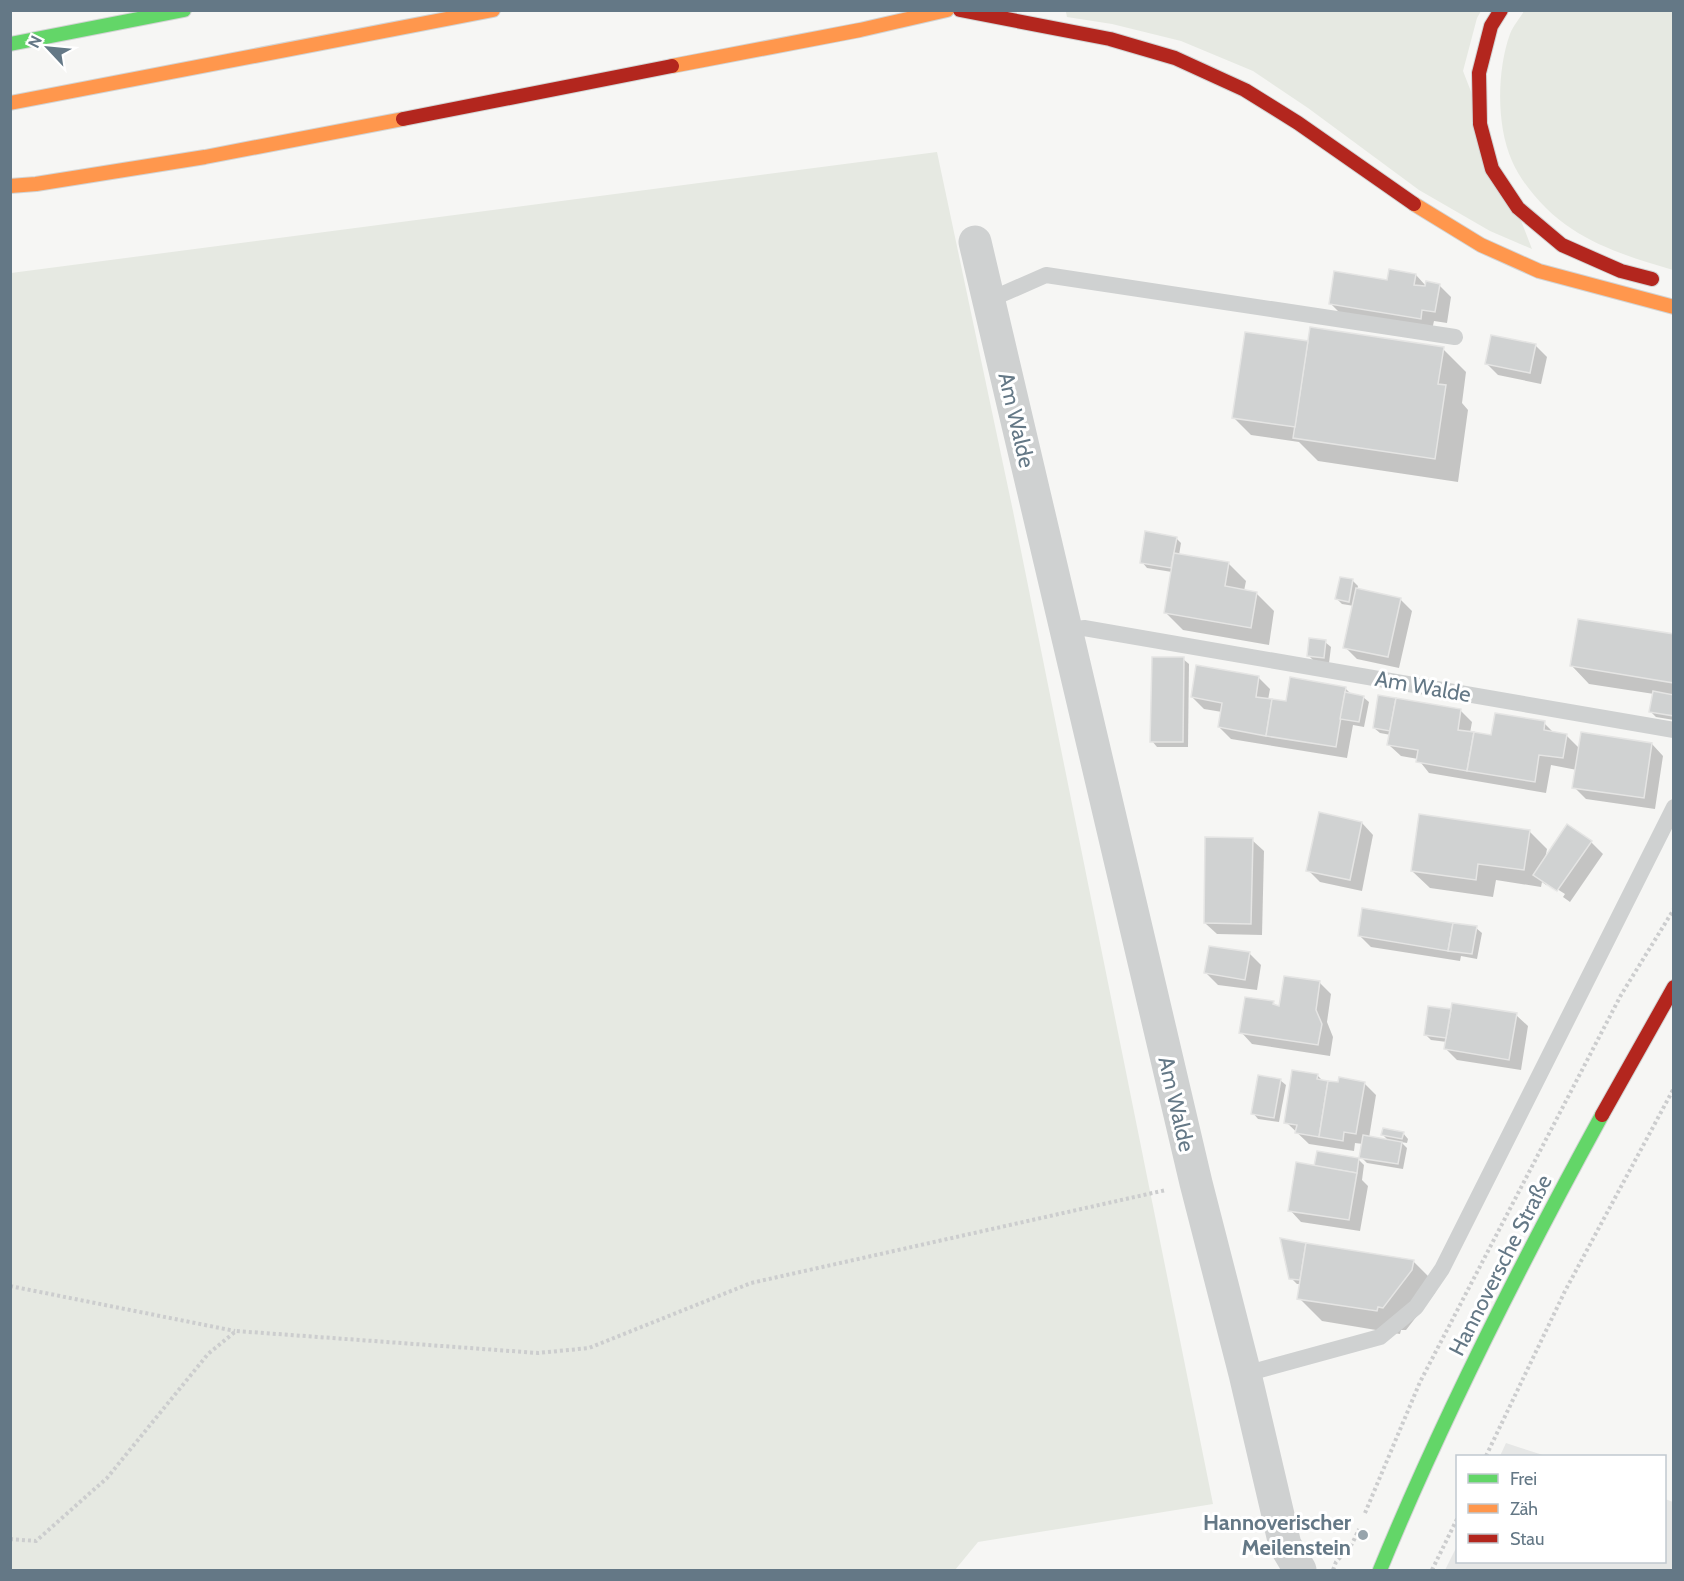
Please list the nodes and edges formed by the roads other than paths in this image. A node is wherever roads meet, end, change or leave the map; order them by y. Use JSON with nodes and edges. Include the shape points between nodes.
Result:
{"nodes":[{"id":1,"x":184,"y":10,"type":"edge"},
{"id":2,"x":493,"y":10,"type":"edge"},
{"id":3,"x":947,"y":10,"type":"edge"},
{"id":4,"x":960,"y":10,"type":"edge"},
{"id":5,"x":1501,"y":10,"type":"edge"},
{"id":6,"x":10,"y":44,"type":"edge"},
{"id":7,"x":10,"y":103,"type":"edge"},
{"id":8,"x":10,"y":186,"type":"edge"},
{"id":9,"x":975,"y":242,"type":"dead end"},
{"id":10,"x":1663,"y":283,"type":"dead end"},
{"id":11,"x":988,"y":300,"type":"junction"},
{"id":12,"x":1674,"y":307,"type":"edge"},
{"id":13,"x":1455,"y":337,"type":"dead end"},
{"id":14,"x":1068,"y":633,"type":"junction"},
{"id":15,"x":1674,"y":730,"type":"edge"},
{"id":16,"x":1674,"y":807,"type":"edge"},
{"id":17,"x":1674,"y":987,"type":"edge"},
{"id":18,"x":1245,"y":1374,"type":"junction"},
{"id":19,"x":1300,"y":1570,"type":"edge"},
{"id":20,"x":1380,"y":1570,"type":"edge"}],
"edges":[{"from":1,"to":6,"type":"main road"},
{"from":2,"to":7,"type":"main road"},
{"from":3,"to":8,"type":"main road","via":[[205,157]]},
{"from":4,"to":12,"type":"main road","via":[[1110,39],[1175,58],[1245,90],[1410,202],[1481,245],[1539,271]]},
{"from":5,"to":10,"type":"main road","via":[[1491,26],[1479,73],[1480,123],[1492,169],[1518,208],[1562,245],[1621,271]]},
{"from":9,"to":11,"type":"street","name":"Am Walde"},
{"from":11,"to":13,"type":"lane","via":[[1047,275]]},
{"from":11,"to":14,"type":"street","name":"Am Walde"},
{"from":14,"to":15,"type":"lane","name":"Am Walde","via":[[1084,628]]},
{"from":14,"to":18,"type":"street","name":"Am Walde","via":[[1196,1183]]},
{"from":16,"to":18,"type":"lane","via":[[1442,1269],[1416,1307],[1380,1337]]},
{"from":17,"to":20,"type":"main road","name":"Hannoversche Straße","via":[[1638,1046],[1488,1334]]},
{"from":18,"to":19,"type":"street","name":"Am Walde","via":[[1285,1545]]}]}
